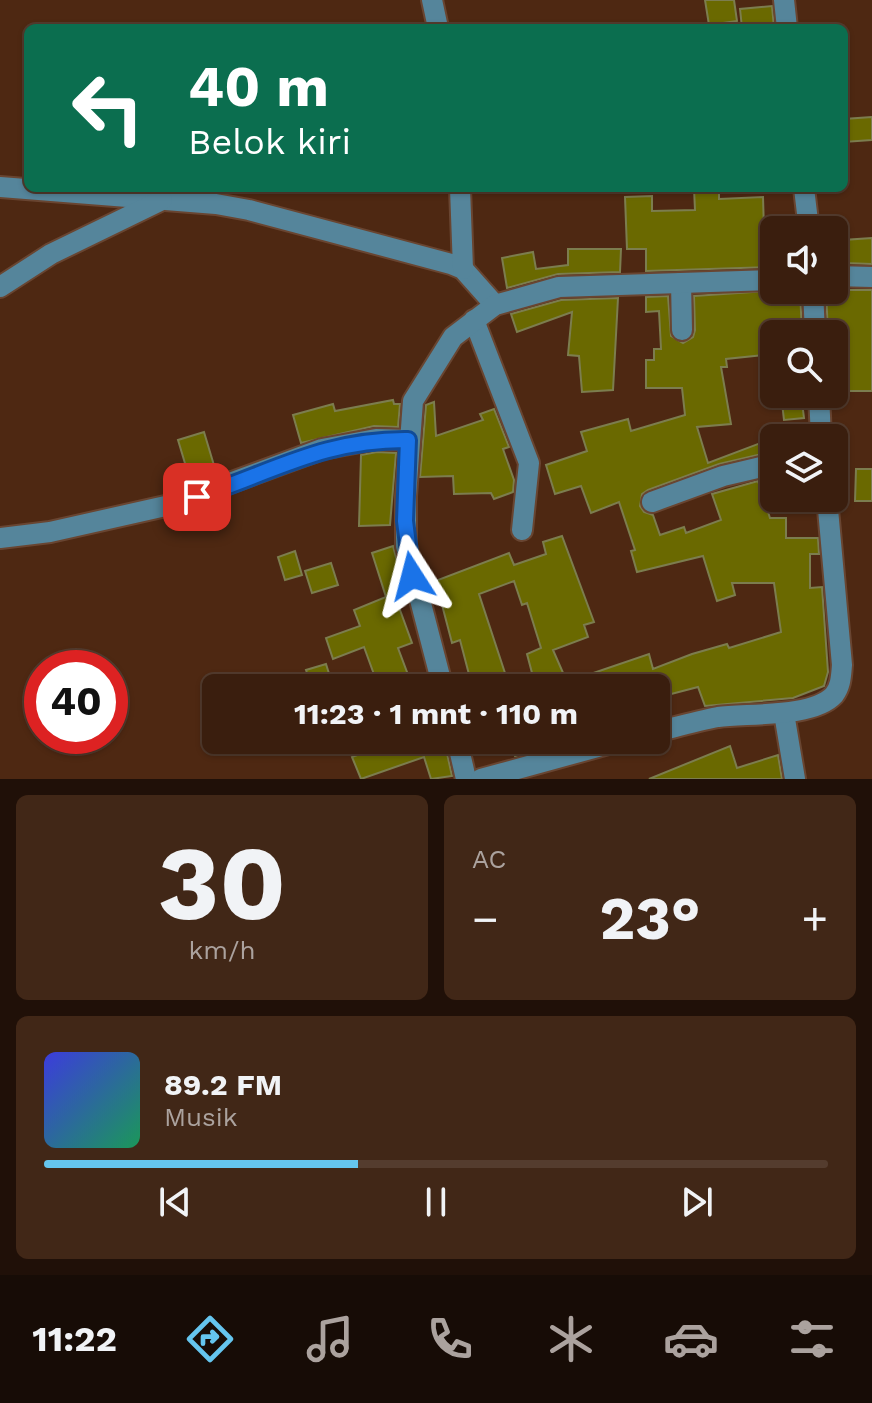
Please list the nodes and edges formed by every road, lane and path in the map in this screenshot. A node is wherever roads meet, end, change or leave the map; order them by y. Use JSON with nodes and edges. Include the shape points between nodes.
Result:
{"nodes":[{"id":1,"x":432,"y":0,"type":"edge"},
{"id":2,"x":784,"y":0,"type":"edge"},
{"id":3,"x":437,"y":24,"type":"edge"},
{"id":4,"x":787,"y":24,"type":"edge"},
{"id":5,"x":0,"y":187,"type":"edge"},
{"id":6,"x":24,"y":189,"type":"edge"},
{"id":7,"x":62,"y":192,"type":"edge"},
{"id":8,"x":460,"y":192,"type":"edge"},
{"id":9,"x":804,"y":192,"type":"edge"},
{"id":10,"x":162,"y":200,"type":"junction"},
{"id":11,"x":807,"y":216,"type":"edge"},
{"id":12,"x":463,"y":269,"type":"junction"},
{"id":13,"x":848,"y":276,"type":"edge"},
{"id":14,"x":872,"y":277,"type":"edge"},
{"id":15,"x":760,"y":280,"type":"edge"},
{"id":16,"x":681,"y":283,"type":"junction"},
{"id":17,"x":0,"y":287,"type":"edge"},
{"id":18,"x":495,"y":305,"type":"junction"},
{"id":19,"x":474,"y":320,"type":"junction"},
{"id":20,"x":682,"y":330,"type":"dead end"},
{"id":21,"x":408,"y":440,"type":"junction"},
{"id":22,"x":760,"y":467,"type":"edge"},
{"id":23,"x":652,"y":502,"type":"dead end"},
{"id":24,"x":828,"y":512,"type":"edge"},
{"id":25,"x":522,"y":530,"type":"dead end"},
{"id":26,"x":0,"y":538,"type":"edge"},
{"id":27,"x":439,"y":674,"type":"edge"},
{"id":28,"x":784,"y":713,"type":"junction"},
{"id":29,"x":670,"y":729,"type":"edge"},
{"id":30,"x":460,"y":754,"type":"edge"},
{"id":31,"x":572,"y":754,"type":"edge"},
{"id":32,"x":466,"y":779,"type":"edge"},
{"id":33,"x":481,"y":779,"type":"edge"},
{"id":34,"x":795,"y":779,"type":"edge"}],
"edges":[{"from":1,"to":3,"type":"street"},
{"from":2,"to":4,"type":"street"},
{"from":5,"to":6,"type":"street"},
{"from":7,"to":10,"type":"street"},
{"from":8,"to":12,"type":"street"},
{"from":9,"to":11,"type":"street"},
{"from":10,"to":12,"type":"street","via":[[249,210]]},
{"from":10,"to":17,"type":"street","via":[[51,254]]},
{"from":12,"to":18,"type":"street"},
{"from":13,"to":14,"type":"street"},
{"from":15,"to":16,"type":"street"},
{"from":16,"to":18,"type":"street","via":[[559,287]]},
{"from":16,"to":20,"type":"street"},
{"from":18,"to":19,"type":"street"},
{"from":19,"to":21,"type":"street","via":[[432,365],[413,401]]},
{"from":19,"to":25,"type":"street","via":[[529,463]]},
{"from":21,"to":26,"type":"street","via":[[376,439],[322,449],[170,505]]},
{"from":21,"to":27,"type":"street","via":[[406,546]]},
{"from":22,"to":23,"type":"street"},
{"from":24,"to":28,"type":"street","via":[[840,684],[833,697],[817,706]]},
{"from":28,"to":29,"type":"street","via":[[714,718]]},
{"from":28,"to":34,"type":"street"},
{"from":30,"to":32,"type":"street"},
{"from":31,"to":33,"type":"street"}]}
